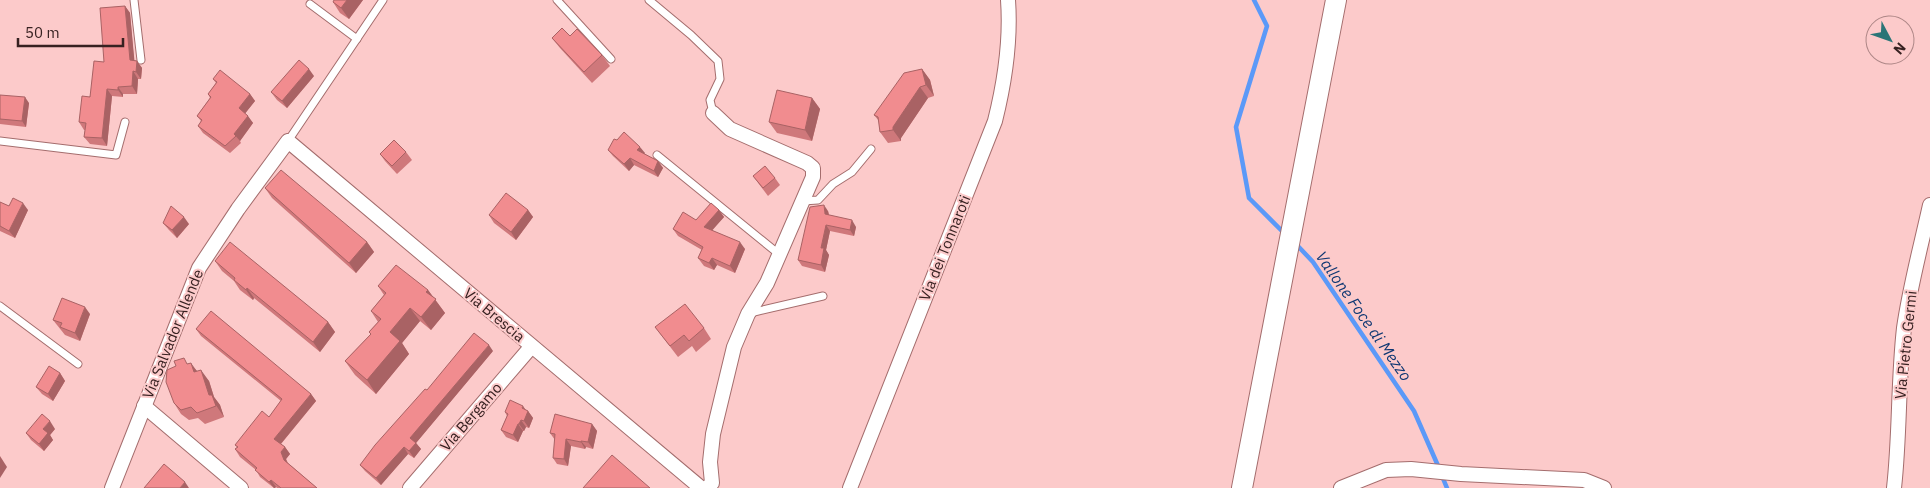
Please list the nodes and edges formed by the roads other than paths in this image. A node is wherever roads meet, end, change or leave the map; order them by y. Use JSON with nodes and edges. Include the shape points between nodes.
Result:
{"nodes":[{"id":1,"x":134,"y":0,"type":"edge"},
{"id":2,"x":383,"y":0,"type":"edge"},
{"id":3,"x":557,"y":0,"type":"edge"},
{"id":4,"x":650,"y":0,"type":"edge"},
{"id":5,"x":1008,"y":0,"type":"edge"},
{"id":6,"x":1336,"y":0,"type":"edge"},
{"id":7,"x":310,"y":4,"type":"dead end"},
{"id":8,"x":357,"y":39,"type":"junction"},
{"id":9,"x":611,"y":59,"type":"dead end"},
{"id":10,"x":141,"y":60,"type":"dead end"},
{"id":11,"x":713,"y":113,"type":"joint"},
{"id":12,"x":124,"y":122,"type":"dead end"},
{"id":13,"x":0,"y":141,"type":"edge"},
{"id":14,"x":288,"y":142,"type":"junction"},
{"id":15,"x":871,"y":149,"type":"dead end"},
{"id":16,"x":656,"y":155,"type":"dead end"},
{"id":17,"x":803,"y":201,"type":"junction"},
{"id":18,"x":1930,"y":205,"type":"edge"},
{"id":19,"x":780,"y":254,"type":"junction"},
{"id":20,"x":823,"y":296,"type":"dead end"},
{"id":21,"x":0,"y":306,"type":"edge"},
{"id":22,"x":748,"y":314,"type":"junction"},
{"id":23,"x":531,"y":347,"type":"junction"},
{"id":24,"x":78,"y":364,"type":"dead end"},
{"id":25,"x":144,"y":406,"type":"junction"},
{"id":26,"x":112,"y":488,"type":"edge"},
{"id":27,"x":241,"y":488,"type":"edge"},
{"id":28,"x":410,"y":488,"type":"edge"},
{"id":29,"x":700,"y":488,"type":"edge"},
{"id":30,"x":707,"y":488,"type":"edge"},
{"id":31,"x":850,"y":488,"type":"edge"},
{"id":32,"x":1242,"y":488,"type":"edge"},
{"id":33,"x":1341,"y":488,"type":"edge"},
{"id":34,"x":1604,"y":488,"type":"edge"},
{"id":35,"x":1894,"y":488,"type":"edge"}],
"edges":[{"from":1,"to":10,"type":"lane"},
{"from":2,"to":8,"type":"lane"},
{"from":3,"to":9,"type":"lane"},
{"from":4,"to":11,"type":"lane","via":[[718,60],[720,79],[710,100]]},
{"from":5,"to":31,"type":"street","name":"Via dei Tonnaroti","via":[[1007,60],[995,121]]},
{"from":6,"to":32,"type":"main road"},
{"from":7,"to":8,"type":"lane"},
{"from":8,"to":14,"type":"lane"},
{"from":11,"to":17,"type":"street","via":[[730,128],[813,168],[813,178]]},
{"from":12,"to":13,"type":"lane","via":[[116,154]]},
{"from":14,"to":23,"type":"street","name":"Via Brescia"},
{"from":14,"to":25,"type":"street","name":"Via Salvador Allende","via":[[238,208],[199,268]]},
{"from":15,"to":17,"type":"lane","via":[[852,172],[833,184],[818,200]]},
{"from":16,"to":19,"type":"lane"},
{"from":17,"to":19,"type":"street"},
{"from":18,"to":35,"type":"street","name":"Via Pietro Germi","via":[[1904,330]]},
{"from":19,"to":22,"type":"street"},
{"from":20,"to":22,"type":"lane"},
{"from":21,"to":24,"type":"lane"},
{"from":22,"to":30,"type":"street","via":[[734,347],[713,434],[712,483]]},
{"from":23,"to":28,"type":"street","name":"Via Bergamo"},
{"from":23,"to":29,"type":"street","name":"Via Brescia"},
{"from":25,"to":26,"type":"street","name":"Via Salvador Allende"},
{"from":25,"to":27,"type":"street"},
{"from":33,"to":34,"type":"street","via":[[1386,470],[1411,469],[1584,480]]}]}
